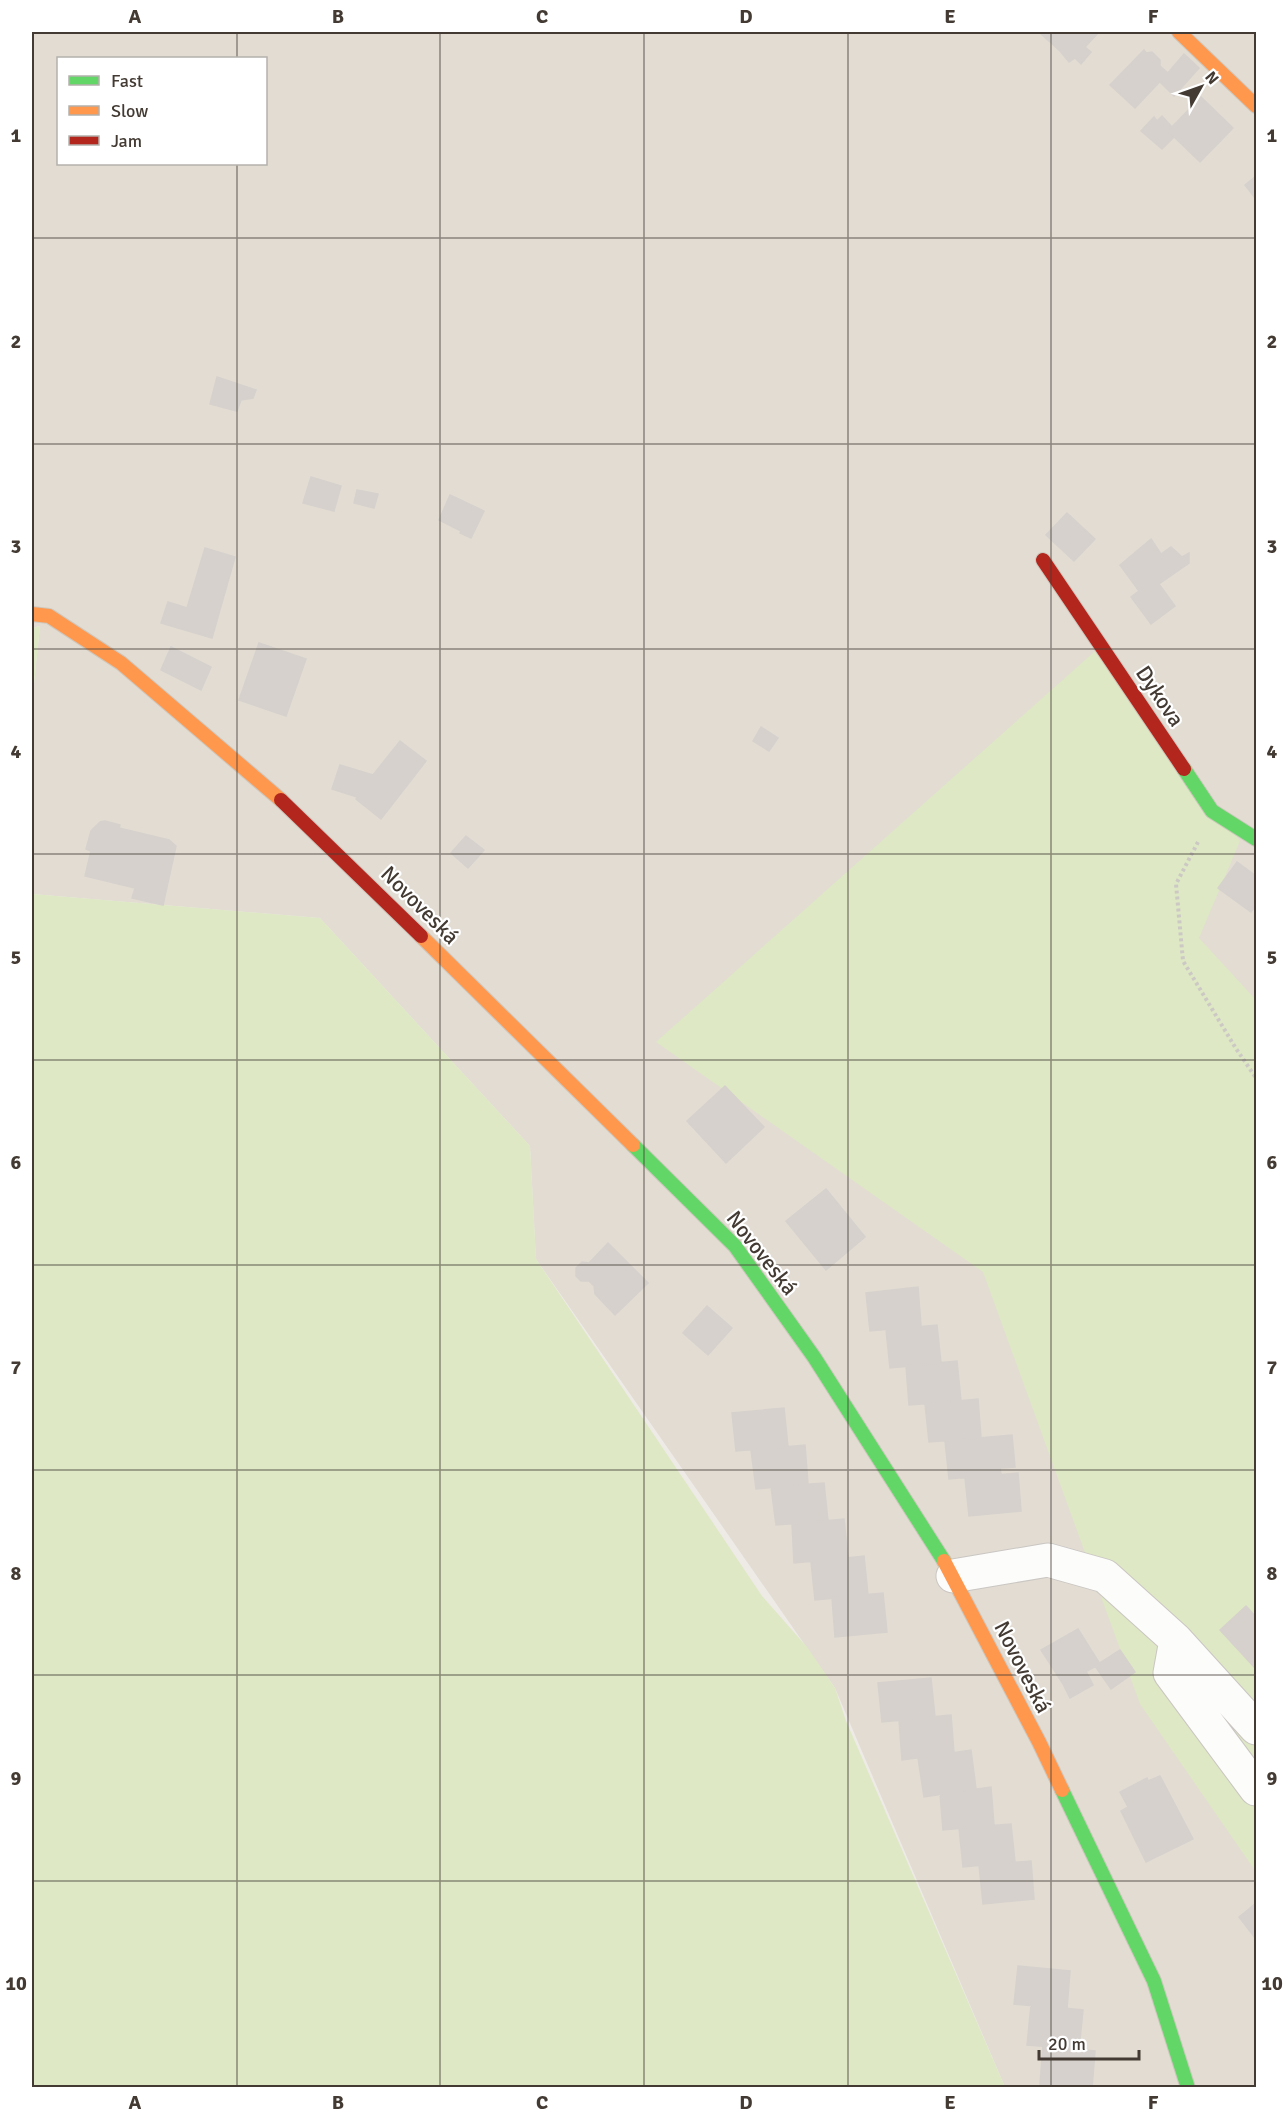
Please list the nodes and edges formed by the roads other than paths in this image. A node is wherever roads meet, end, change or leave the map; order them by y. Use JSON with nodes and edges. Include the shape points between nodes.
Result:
{"nodes":[{"id":1,"x":1179,"y":32,"type":"edge"},
{"id":2,"x":1257,"y":106,"type":"edge"},
{"id":3,"x":1043,"y":560,"type":"dead end"},
{"id":4,"x":32,"y":614,"type":"edge"},
{"id":5,"x":1257,"y":839,"type":"edge"},
{"id":6,"x":953,"y":1576,"type":"junction"},
{"id":7,"x":1176,"y":1640,"type":"junction"},
{"id":8,"x":1257,"y":1728,"type":"edge"},
{"id":9,"x":1257,"y":1788,"type":"edge"},
{"id":10,"x":1188,"y":2088,"type":"edge"}],
"edges":[{"from":1,"to":2,"type":"street"},
{"from":3,"to":5,"type":"street","name":"Dykova","via":[[1212,811]]},
{"from":4,"to":6,"type":"street","name":"Novoveská","via":[[49,616],[121,663],[290,807],[735,1246],[814,1357]]},
{"from":6,"to":7,"type":"street","via":[[1048,1560],[1082,1569],[1104,1576]]},
{"from":6,"to":10,"type":"street","name":"Novoveská","via":[[1154,1982]]},
{"from":7,"to":8,"type":"street"},
{"from":7,"to":9,"type":"street","via":[[1170,1673]]}]}
